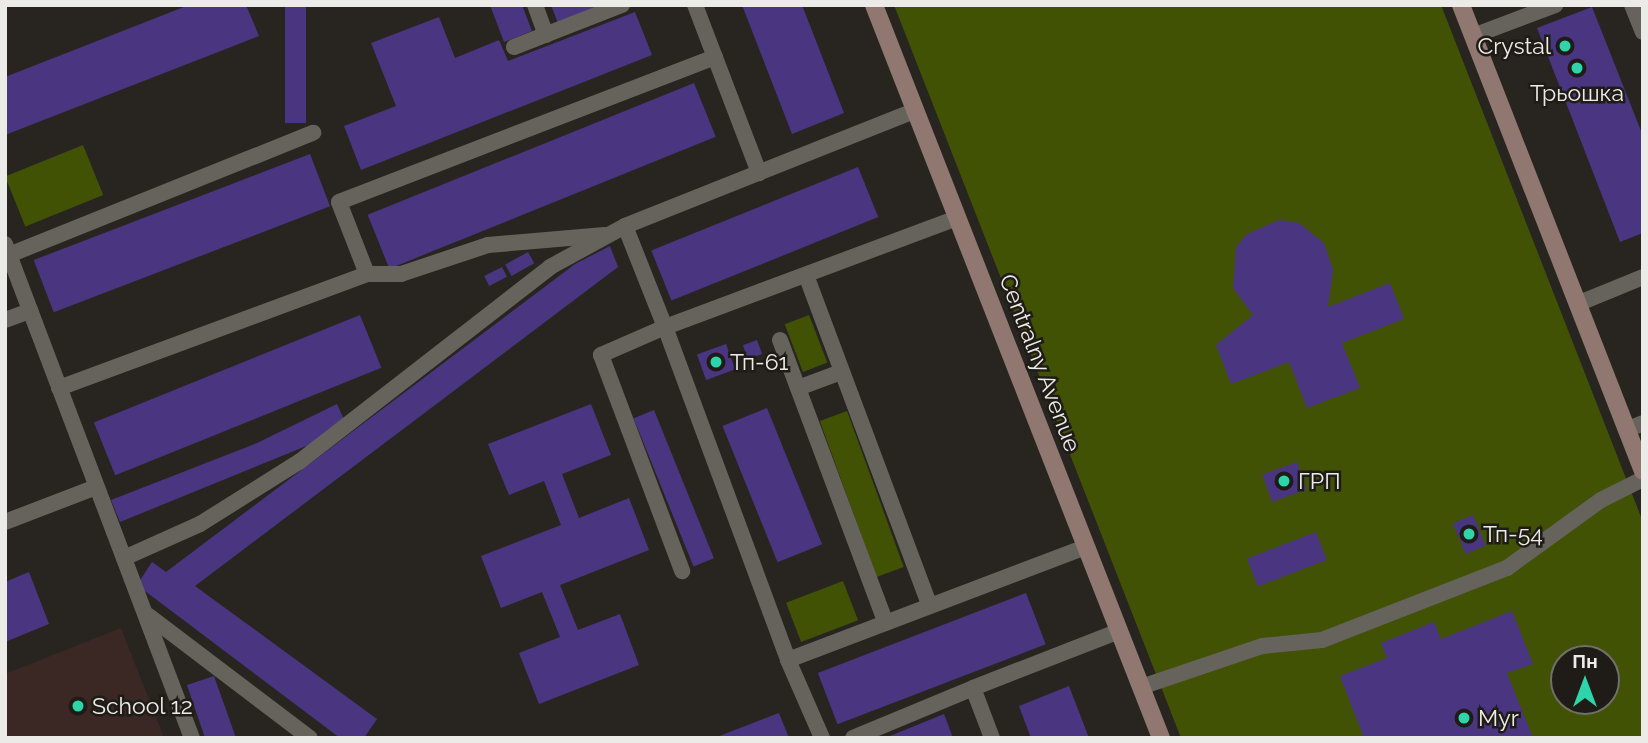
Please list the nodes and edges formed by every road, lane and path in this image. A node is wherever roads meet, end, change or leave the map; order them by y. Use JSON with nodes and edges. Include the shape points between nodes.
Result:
{"nodes":[{"id":1,"x":535,"y":5,"type":"edge"},
{"id":2,"x":622,"y":5,"type":"edge"},
{"id":3,"x":695,"y":5,"type":"edge"},
{"id":4,"x":874,"y":5,"type":"edge"},
{"id":5,"x":1461,"y":5,"type":"edge"},
{"id":6,"x":1555,"y":5,"type":"edge"},
{"id":7,"x":1632,"y":5,"type":"edge"},
{"id":8,"x":1643,"y":32,"type":"edge"},
{"id":9,"x":546,"y":35,"type":"junction"},
{"id":10,"x":1473,"y":36,"type":"junction"},
{"id":11,"x":514,"y":47,"type":"dead end"},
{"id":12,"x":715,"y":57,"type":"junction"},
{"id":13,"x":915,"y":110,"type":"junction"},
{"id":14,"x":313,"y":133,"type":"dead end"},
{"id":15,"x":759,"y":173,"type":"junction"},
{"id":16,"x":957,"y":218,"type":"junction"},
{"id":17,"x":625,"y":226,"type":"junction"},
{"id":18,"x":609,"y":235,"type":"junction"},
{"id":19,"x":7,"y":249,"type":"edge"},
{"id":20,"x":367,"y":274,"type":"junction"},
{"id":21,"x":806,"y":275,"type":"junction"},
{"id":22,"x":1643,"y":277,"type":"edge"},
{"id":23,"x":1577,"y":303,"type":"junction"},
{"id":24,"x":30,"y":311,"type":"junction"},
{"id":25,"x":5,"y":320,"type":"edge"},
{"id":26,"x":665,"y":327,"type":"junction"},
{"id":27,"x":780,"y":340,"type":"dead end"},
{"id":28,"x":841,"y":372,"type":"junction"},
{"id":29,"x":59,"y":388,"type":"junction"},
{"id":30,"x":798,"y":388,"type":"junction"},
{"id":31,"x":1635,"y":426,"type":"edge"},
{"id":32,"x":1643,"y":471,"type":"edge"},
{"id":33,"x":1643,"y":479,"type":"edge"},
{"id":34,"x":96,"y":487,"type":"junction"},
{"id":35,"x":5,"y":522,"type":"edge"},
{"id":36,"x":1086,"y":547,"type":"junction"},
{"id":37,"x":124,"y":558,"type":"junction"},
{"id":38,"x":682,"y":571,"type":"dead end"},
{"id":39,"x":930,"y":606,"type":"junction"},
{"id":40,"x":147,"y":614,"type":"junction"},
{"id":41,"x":886,"y":623,"type":"junction"},
{"id":42,"x":1119,"y":631,"type":"junction"},
{"id":43,"x":788,"y":660,"type":"junction"},
{"id":44,"x":1141,"y":687,"type":"junction"},
{"id":45,"x":973,"y":688,"type":"junction"},
{"id":46,"x":192,"y":738,"type":"edge"},
{"id":47,"x":310,"y":738,"type":"edge"},
{"id":48,"x":822,"y":738,"type":"edge"},
{"id":49,"x":853,"y":738,"type":"edge"},
{"id":50,"x":992,"y":738,"type":"edge"},
{"id":51,"x":1161,"y":738,"type":"edge"}],
"edges":[{"from":1,"to":9,"type":"lane"},
{"from":2,"to":9,"type":"lane"},
{"from":3,"to":12,"type":"lane"},
{"from":4,"to":13,"type":"street","name":"Centralny Avenue"},
{"from":5,"to":10,"type":"street"},
{"from":6,"to":10,"type":"lane"},
{"from":7,"to":8,"type":"lane"},
{"from":9,"to":11,"type":"lane"},
{"from":10,"to":23,"type":"street"},
{"from":12,"to":15,"type":"lane"},
{"from":12,"to":20,"type":"lane","via":[[339,202]]},
{"from":13,"to":15,"type":"lane"},
{"from":13,"to":16,"type":"street","name":"Centralny Avenue"},
{"from":14,"to":19,"type":"lane"},
{"from":15,"to":17,"type":"lane"},
{"from":16,"to":21,"type":"lane"},
{"from":16,"to":36,"type":"street","name":"Centralny Avenue"},
{"from":17,"to":18,"type":"lane"},
{"from":17,"to":26,"type":"lane"},
{"from":18,"to":20,"type":"lane","via":[[488,246],[401,274]]},
{"from":18,"to":37,"type":"lane","via":[[518,287],[299,462],[200,524]]},
{"from":19,"to":24,"type":"lane"},
{"from":20,"to":29,"type":"lane"},
{"from":21,"to":26,"type":"lane"},
{"from":21,"to":28,"type":"lane"},
{"from":22,"to":23,"type":"lane"},
{"from":23,"to":31,"type":"street"},
{"from":24,"to":25,"type":"lane"},
{"from":24,"to":29,"type":"lane"},
{"from":26,"to":38,"type":"lane","via":[[601,355]]},
{"from":26,"to":43,"type":"lane"},
{"from":27,"to":30,"type":"lane"},
{"from":28,"to":30,"type":"lane"},
{"from":28,"to":39,"type":"lane"},
{"from":29,"to":34,"type":"lane"},
{"from":30,"to":41,"type":"lane"},
{"from":31,"to":32,"type":"street"},
{"from":33,"to":44,"type":"lane","via":[[1601,500],[1507,568],[1322,640],[1262,646]]},
{"from":34,"to":35,"type":"lane"},
{"from":34,"to":37,"type":"lane"},
{"from":36,"to":39,"type":"lane"},
{"from":36,"to":42,"type":"street","name":"Centralny Avenue"},
{"from":37,"to":40,"type":"lane"},
{"from":39,"to":41,"type":"lane"},
{"from":40,"to":46,"type":"lane"},
{"from":40,"to":47,"type":"lane"},
{"from":41,"to":43,"type":"lane"},
{"from":42,"to":44,"type":"street","name":"Centralny Avenue"},
{"from":42,"to":45,"type":"lane"},
{"from":43,"to":48,"type":"lane"},
{"from":44,"to":51,"type":"street","name":"Centralny Avenue"},
{"from":45,"to":49,"type":"lane"},
{"from":45,"to":50,"type":"lane"}]}
